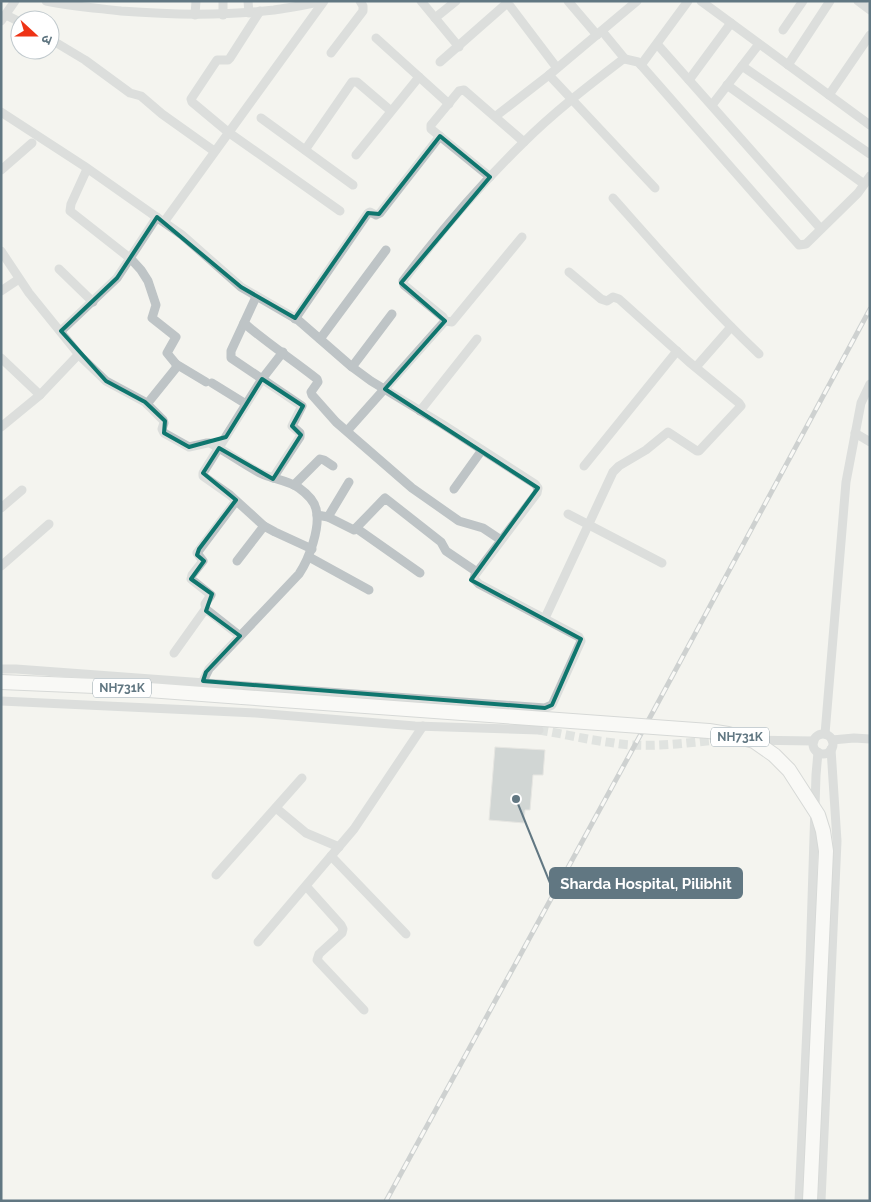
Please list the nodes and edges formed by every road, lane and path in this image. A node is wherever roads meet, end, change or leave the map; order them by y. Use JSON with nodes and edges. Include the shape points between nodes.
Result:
{"nodes":[{"id":1,"x":15,"y":1,"type":"edge"},
{"id":2,"x":46,"y":1,"type":"edge"},
{"id":3,"x":196,"y":1,"type":"edge"},
{"id":4,"x":223,"y":1,"type":"edge"},
{"id":5,"x":248,"y":1,"type":"edge"},
{"id":6,"x":323,"y":1,"type":"edge"},
{"id":7,"x":360,"y":1,"type":"edge"},
{"id":8,"x":422,"y":1,"type":"edge"},
{"id":9,"x":456,"y":1,"type":"edge"},
{"id":10,"x":568,"y":1,"type":"edge"},
{"id":11,"x":637,"y":1,"type":"edge"},
{"id":12,"x":688,"y":1,"type":"edge"},
{"id":13,"x":701,"y":1,"type":"edge"},
{"id":14,"x":803,"y":1,"type":"edge"},
{"id":15,"x":830,"y":1,"type":"edge"},
{"id":16,"x":858,"y":1,"type":"edge"},
{"id":17,"x":305,"y":3,"type":"edge"},
{"id":18,"x":75,"y":4,"type":"edge"},
{"id":19,"x":870,"y":10,"type":"edge"},
{"id":20,"x":260,"y":12,"type":"junction"},
{"id":21,"x":249,"y":13,"type":"junction"},
{"id":22,"x":223,"y":14,"type":"junction"},
{"id":23,"x":196,"y":15,"type":"junction"},
{"id":24,"x":4,"y":18,"type":"edge"},
{"id":25,"x":435,"y":18,"type":"junction"},
{"id":26,"x":731,"y":24,"type":"junction"},
{"id":27,"x":783,"y":30,"type":"dead end"},
{"id":28,"x":599,"y":33,"type":"junction"},
{"id":29,"x":870,"y":35,"type":"edge"},
{"id":30,"x":376,"y":38,"type":"dead end"},
{"id":31,"x":657,"y":44,"type":"junction"},
{"id":32,"x":759,"y":44,"type":"junction"},
{"id":33,"x":60,"y":45,"type":"edge"},
{"id":34,"x":458,"y":46,"type":"junction"},
{"id":35,"x":330,"y":52,"type":"dead end"},
{"id":36,"x":625,"y":59,"type":"junction"},
{"id":37,"x":440,"y":62,"type":"dead end"},
{"id":38,"x":788,"y":65,"type":"junction"},
{"id":39,"x":641,"y":66,"type":"junction"},
{"id":40,"x":742,"y":66,"type":"junction"},
{"id":41,"x":558,"y":68,"type":"junction"},
{"id":42,"x":549,"y":75,"type":"junction"},
{"id":43,"x":419,"y":77,"type":"junction"},
{"id":44,"x":689,"y":80,"type":"junction"},
{"id":45,"x":727,"y":85,"type":"junction"},
{"id":46,"x":829,"y":95,"type":"junction"},
{"id":47,"x":573,"y":100,"type":"junction"},
{"id":48,"x":449,"y":104,"type":"junction"},
{"id":49,"x":712,"y":105,"type":"junction"},
{"id":50,"x":392,"y":111,"type":"junction"},
{"id":51,"x":1,"y":112,"type":"edge"},
{"id":52,"x":496,"y":116,"type":"junction"},
{"id":53,"x":261,"y":118,"type":"dead end"},
{"id":54,"x":870,"y":125,"type":"edge"},
{"id":55,"x":228,"y":132,"type":"junction"},
{"id":56,"x":440,"y":136,"type":"junction"},
{"id":57,"x":32,"y":142,"type":"dead end"},
{"id":58,"x":524,"y":142,"type":"junction"},
{"id":59,"x":305,"y":150,"type":"junction"},
{"id":60,"x":214,"y":151,"type":"junction"},
{"id":61,"x":870,"y":154,"type":"edge"},
{"id":62,"x":356,"y":155,"type":"dead end"},
{"id":63,"x":88,"y":169,"type":"junction"},
{"id":64,"x":1,"y":170,"type":"edge"},
{"id":65,"x":490,"y":176,"type":"junction"},
{"id":66,"x":870,"y":176,"type":"edge"},
{"id":67,"x":864,"y":184,"type":"junction"},
{"id":68,"x":353,"y":185,"type":"dead end"},
{"id":69,"x":655,"y":188,"type":"dead end"},
{"id":70,"x":613,"y":198,"type":"dead end"},
{"id":71,"x":340,"y":211,"type":"dead end"},
{"id":72,"x":160,"y":220,"type":"junction"},
{"id":73,"x":821,"y":229,"type":"junction"},
{"id":74,"x":522,"y":238,"type":"dead end"},
{"id":75,"x":386,"y":250,"type":"dead end"},
{"id":76,"x":1,"y":251,"type":"edge"},
{"id":77,"x":131,"y":259,"type":"junction"},
{"id":78,"x":59,"y":269,"type":"dead end"},
{"id":79,"x":569,"y":272,"type":"dead end"},
{"id":80,"x":19,"y":279,"type":"junction"},
{"id":81,"x":1,"y":291,"type":"edge"},
{"id":82,"x":256,"y":297,"type":"junction"},
{"id":83,"x":93,"y":302,"type":"junction"},
{"id":84,"x":392,"y":314,"type":"dead end"},
{"id":85,"x":295,"y":318,"type":"junction"},
{"id":86,"x":444,"y":321,"type":"junction"},
{"id":87,"x":244,"y":323,"type":"junction"},
{"id":88,"x":731,"y":327,"type":"junction"},
{"id":89,"x":61,"y":331,"type":"junction"},
{"id":90,"x":320,"y":339,"type":"junction"},
{"id":91,"x":477,"y":339,"type":"dead end"},
{"id":92,"x":677,"y":351,"type":"junction"},
{"id":93,"x":284,"y":352,"type":"junction"},
{"id":94,"x":78,"y":354,"type":"junction"},
{"id":95,"x":759,"y":354,"type":"dead end"},
{"id":96,"x":1,"y":358,"type":"edge"},
{"id":97,"x":176,"y":364,"type":"junction"},
{"id":98,"x":352,"y":367,"type":"junction"},
{"id":99,"x":696,"y":367,"type":"junction"},
{"id":100,"x":262,"y":379,"type":"junction"},
{"id":101,"x":870,"y":384,"type":"edge"},
{"id":102,"x":385,"y":389,"type":"junction"},
{"id":103,"x":40,"y":395,"type":"junction"},
{"id":104,"x":147,"y":404,"type":"junction"},
{"id":105,"x":246,"y":404,"type":"junction"},
{"id":106,"x":420,"y":410,"type":"junction"},
{"id":107,"x":2,"y":426,"type":"edge"},
{"id":108,"x":347,"y":431,"type":"junction"},
{"id":109,"x":855,"y":433,"type":"junction"},
{"id":110,"x":870,"y":442,"type":"edge"},
{"id":111,"x":219,"y":448,"type":"junction"},
{"id":112,"x":482,"y":450,"type":"junction"},
{"id":113,"x":333,"y":466,"type":"dead end"},
{"id":114,"x":584,"y":466,"type":"dead end"},
{"id":115,"x":273,"y":478,"type":"junction"},
{"id":116,"x":349,"y":482,"type":"dead end"},
{"id":117,"x":294,"y":486,"type":"junction"},
{"id":118,"x":454,"y":489,"type":"dead end"},
{"id":119,"x":22,"y":490,"type":"dead end"},
{"id":120,"x":236,"y":501,"type":"junction"},
{"id":121,"x":1,"y":508,"type":"edge"},
{"id":122,"x":568,"y":514,"type":"dead end"},
{"id":123,"x":317,"y":515,"type":"junction"},
{"id":124,"x":328,"y":517,"type":"junction"},
{"id":125,"x":49,"y":524,"type":"dead end"},
{"id":126,"x":589,"y":525,"type":"junction"},
{"id":127,"x":264,"y":526,"type":"junction"},
{"id":128,"x":356,"y":528,"type":"junction"},
{"id":129,"x":501,"y":540,"type":"junction"},
{"id":130,"x":310,"y":553,"type":"junction"},
{"id":131,"x":237,"y":562,"type":"dead end"},
{"id":132,"x":662,"y":563,"type":"dead end"},
{"id":133,"x":1,"y":566,"type":"edge"},
{"id":134,"x":477,"y":572,"type":"junction"},
{"id":135,"x":420,"y":573,"type":"dead end"},
{"id":136,"x":369,"y":590,"type":"dead end"},
{"id":137,"x":206,"y":611,"type":"junction"},
{"id":138,"x":544,"y":618,"type":"junction"},
{"id":139,"x":240,"y":636,"type":"junction"},
{"id":140,"x":174,"y":653,"type":"dead end"},
{"id":141,"x":1,"y":669,"type":"edge"},
{"id":142,"x":203,"y":681,"type":"junction"},
{"id":143,"x":1,"y":682,"type":"edge"},
{"id":144,"x":1,"y":701,"type":"edge"},
{"id":145,"x":423,"y":726,"type":"junction"},
{"id":146,"x":539,"y":730,"type":"tunnel mouth"},
{"id":147,"x":728,"y":739,"type":"tunnel mouth"},
{"id":148,"x":870,"y":739,"type":"edge"},
{"id":149,"x":814,"y":741,"type":"junction"},
{"id":150,"x":830,"y":741,"type":"junction"},
{"id":151,"x":818,"y":752,"type":"junction"},
{"id":152,"x":302,"y":778,"type":"dead end"},
{"id":153,"x":276,"y":808,"type":"junction"},
{"id":154,"x":339,"y":847,"type":"junction"},
{"id":155,"x":331,"y":856,"type":"junction"},
{"id":156,"x":216,"y":875,"type":"dead end"},
{"id":157,"x":306,"y":886,"type":"junction"},
{"id":158,"x":406,"y":934,"type":"dead end"},
{"id":159,"x":258,"y":942,"type":"dead end"},
{"id":160,"x":364,"y":1010,"type":"dead end"},
{"id":161,"x":799,"y":1201,"type":"edge"},
{"id":162,"x":810,"y":1201,"type":"edge"},
{"id":163,"x":821,"y":1201,"type":"edge"}],
"edges":[{"from":1,"to":24,"type":"street"},
{"from":2,"to":18,"type":"street"},
{"from":3,"to":23,"type":"street"},
{"from":4,"to":22,"type":"street"},
{"from":5,"to":21,"type":"street"},
{"from":6,"to":17,"type":"street"},
{"from":6,"to":55,"type":"street"},
{"from":7,"to":35,"type":"street","via":[[363,11]]},
{"from":8,"to":25,"type":"street"},
{"from":9,"to":25,"type":"street"},
{"from":10,"to":28,"type":"street"},
{"from":11,"to":28,"type":"street"},
{"from":12,"to":31,"type":"street"},
{"from":13,"to":26,"type":"street"},
{"from":14,"to":27,"type":"street"},
{"from":15,"to":38,"type":"street"},
{"from":16,"to":19,"type":"street"},
{"from":17,"to":20,"type":"street"},
{"from":18,"to":23,"type":"street"},
{"from":20,"to":21,"type":"street"},
{"from":20,"to":55,"type":"street","via":[[230,58],[217,60],[191,99]]},
{"from":21,"to":22,"type":"street"},
{"from":22,"to":23,"type":"street"},
{"from":25,"to":34,"type":"street"},
{"from":26,"to":32,"type":"street"},
{"from":26,"to":44,"type":"street"},
{"from":28,"to":36,"type":"street"},
{"from":28,"to":41,"type":"street"},
{"from":29,"to":46,"type":"street"},
{"from":30,"to":43,"type":"street"},
{"from":31,"to":39,"type":"street"},
{"from":31,"to":44,"type":"street"},
{"from":32,"to":38,"type":"street"},
{"from":32,"to":40,"type":"street"},
{"from":33,"to":60,"type":"street","via":[[130,93],[141,96]]},
{"from":34,"to":37,"type":"street"},
{"from":34,"to":41,"type":"street","via":[[506,4]]},
{"from":36,"to":39,"type":"street"},
{"from":36,"to":47,"type":"street"},
{"from":38,"to":46,"type":"street"},
{"from":39,"to":73,"type":"street","via":[[799,245],[806,244]]},
{"from":40,"to":45,"type":"street"},
{"from":40,"to":61,"type":"street"},
{"from":41,"to":42,"type":"street"},
{"from":42,"to":47,"type":"street"},
{"from":42,"to":52,"type":"street"},
{"from":43,"to":48,"type":"street"},
{"from":43,"to":50,"type":"street"},
{"from":44,"to":49,"type":"street"},
{"from":45,"to":49,"type":"street"},
{"from":45,"to":67,"type":"street"},
{"from":46,"to":54,"type":"street"},
{"from":47,"to":58,"type":"street"},
{"from":47,"to":69,"type":"street"},
{"from":48,"to":52,"type":"street","via":[[464,90]]},
{"from":48,"to":56,"type":"street","via":[[430,127]]},
{"from":49,"to":73,"type":"street"},
{"from":50,"to":59,"type":"street","via":[[357,82],[352,82]]},
{"from":50,"to":62,"type":"street"},
{"from":51,"to":63,"type":"street"},
{"from":52,"to":58,"type":"street"},
{"from":53,"to":59,"type":"street"},
{"from":55,"to":60,"type":"street"},
{"from":55,"to":71,"type":"street"},
{"from":56,"to":65,"type":"street"},
{"from":56,"to":85,"type":"street","via":[[380,213],[368,213]]},
{"from":57,"to":64,"type":"street"},
{"from":58,"to":65,"type":"street"},
{"from":59,"to":68,"type":"street"},
{"from":60,"to":72,"type":"street"},
{"from":63,"to":72,"type":"street"},
{"from":63,"to":77,"type":"street","via":[[70,211]]},
{"from":65,"to":86,"type":"street","via":[[403,281]]},
{"from":66,"to":67,"type":"street"},
{"from":67,"to":73,"type":"street"},
{"from":70,"to":88,"type":"street"},
{"from":72,"to":77,"type":"street"},
{"from":72,"to":82,"type":"street"},
{"from":74,"to":86,"type":"street","via":[[452,322]]},
{"from":75,"to":90,"type":"street"},
{"from":76,"to":80,"type":"street"},
{"from":77,"to":83,"type":"street"},
{"from":77,"to":97,"type":"street","via":[[148,281],[156,306],[153,320],[176,337],[167,353]]},
{"from":78,"to":83,"type":"street"},
{"from":79,"to":92,"type":"street","via":[[601,299],[607,301],[616,297]]},
{"from":80,"to":81,"type":"street"},
{"from":80,"to":89,"type":"street"},
{"from":82,"to":85,"type":"street"},
{"from":82,"to":87,"type":"street"},
{"from":83,"to":89,"type":"street"},
{"from":84,"to":98,"type":"street"},
{"from":85,"to":90,"type":"street"},
{"from":86,"to":102,"type":"street"},
{"from":87,"to":93,"type":"street"},
{"from":87,"to":100,"type":"street","via":[[231,358]]},
{"from":88,"to":95,"type":"street"},
{"from":88,"to":99,"type":"street"},
{"from":89,"to":94,"type":"street"},
{"from":90,"to":98,"type":"street"},
{"from":91,"to":106,"type":"street"},
{"from":92,"to":99,"type":"street"},
{"from":92,"to":114,"type":"street"},
{"from":93,"to":100,"type":"street"},
{"from":93,"to":108,"type":"street","via":[[317,379],[312,395]]},
{"from":94,"to":103,"type":"street"},
{"from":94,"to":104,"type":"street","via":[[106,381]]},
{"from":96,"to":103,"type":"street"},
{"from":97,"to":104,"type":"street"},
{"from":97,"to":105,"type":"street"},
{"from":98,"to":102,"type":"street"},
{"from":99,"to":126,"type":"street","via":[[740,403],[740,408],[699,451],[668,432],[646,450],[615,468]]},
{"from":100,"to":105,"type":"street"},
{"from":100,"to":115,"type":"street","via":[[302,406],[292,426],[300,437]]},
{"from":101,"to":109,"type":"street","via":[[861,403]]},
{"from":102,"to":106,"type":"street"},
{"from":102,"to":108,"type":"street"},
{"from":103,"to":107,"type":"street"},
{"from":104,"to":111,"type":"street","via":[[163,420],[164,432],[189,447],[207,443]]},
{"from":105,"to":111,"type":"street"},
{"from":106,"to":112,"type":"street"},
{"from":108,"to":129,"type":"street","via":[[412,488],[460,521],[483,528]]},
{"from":109,"to":110,"type":"street"},
{"from":109,"to":150,"type":"street","via":[[846,482]]},
{"from":111,"to":115,"type":"street"},
{"from":111,"to":120,"type":"street","via":[[203,476]]},
{"from":112,"to":118,"type":"street"},
{"from":112,"to":129,"type":"street","via":[[538,488]]},
{"from":113,"to":117,"type":"street","via":[[320,459]]},
{"from":115,"to":117,"type":"street"},
{"from":116,"to":124,"type":"street"},
{"from":117,"to":123,"type":"street","via":[[313,501]]},
{"from":119,"to":121,"type":"street"},
{"from":120,"to":127,"type":"street"},
{"from":120,"to":137,"type":"street","via":[[197,553],[203,561],[191,579],[211,595]]},
{"from":122,"to":126,"type":"street"},
{"from":123,"to":124,"type":"street"},
{"from":123,"to":130,"type":"street"},
{"from":124,"to":128,"type":"street"},
{"from":125,"to":133,"type":"street"},
{"from":126,"to":132,"type":"street"},
{"from":126,"to":138,"type":"street"},
{"from":127,"to":130,"type":"street"},
{"from":127,"to":131,"type":"street"},
{"from":128,"to":134,"type":"street","via":[[385,498],[441,542],[446,552]]},
{"from":128,"to":135,"type":"street"},
{"from":129,"to":134,"type":"street"},
{"from":130,"to":136,"type":"street"},
{"from":130,"to":139,"type":"street","via":[[299,574]]},
{"from":134,"to":138,"type":"street","via":[[474,579],[479,584]]},
{"from":137,"to":139,"type":"street"},
{"from":137,"to":140,"type":"street"},
{"from":138,"to":142,"type":"street","via":[[581,641],[552,705],[545,708]]},
{"from":139,"to":142,"type":"street","via":[[206,672]]},
{"from":141,"to":142,"type":"street"},
{"from":143,"to":162,"type":"highway","number":"NH731K","bridge":true,"via":[[710,731],[754,741],[789,770],[818,815],[826,850]]},
{"from":144,"to":145,"type":"street"},
{"from":145,"to":146,"type":"street"},
{"from":145,"to":154,"type":"street","via":[[361,820]]},
{"from":147,"to":149,"type":"street"},
{"from":148,"to":150,"type":"street"},
{"from":149,"to":150,"type":"street","via":[[817,736]]},
{"from":149,"to":151,"type":"street"},
{"from":150,"to":151,"type":"street","via":[[825,753]]},
{"from":150,"to":163,"type":"street","via":[[837,841]]},
{"from":151,"to":161,"type":"street"},
{"from":152,"to":153,"type":"street"},
{"from":153,"to":154,"type":"street","via":[[306,833]]},
{"from":153,"to":156,"type":"street"},
{"from":154,"to":155,"type":"street"},
{"from":155,"to":157,"type":"street"},
{"from":155,"to":158,"type":"street"},
{"from":157,"to":159,"type":"street"},
{"from":157,"to":160,"type":"street","via":[[343,929],[317,960]]}]}
